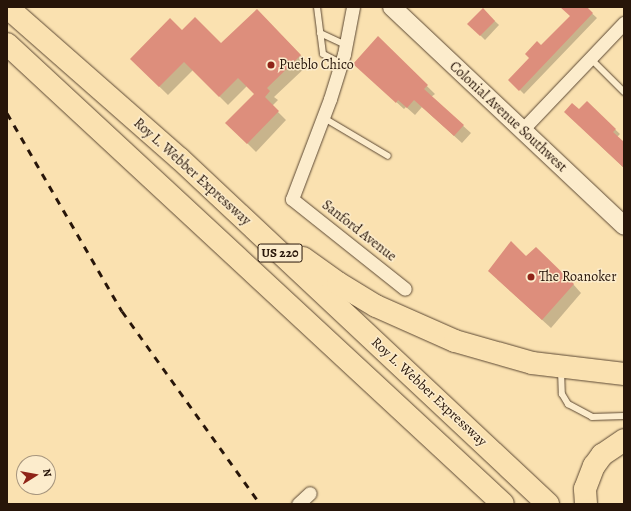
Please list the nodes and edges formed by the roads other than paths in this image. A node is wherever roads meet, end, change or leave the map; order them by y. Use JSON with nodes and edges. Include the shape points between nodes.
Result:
{"nodes":[{"id":1,"x":7,"y":7,"type":"edge"},
{"id":2,"x":317,"y":7,"type":"edge"},
{"id":3,"x":353,"y":7,"type":"edge"},
{"id":4,"x":392,"y":7,"type":"edge"},
{"id":5,"x":624,"y":23,"type":"edge"},
{"id":6,"x":320,"y":33,"type":"junction"},
{"id":7,"x":7,"y":44,"type":"edge"},
{"id":8,"x":346,"y":45,"type":"junction"},
{"id":9,"x":591,"y":59,"type":"junction"},
{"id":10,"x":341,"y":63,"type":"junction"},
{"id":11,"x":624,"y":92,"type":"edge"},
{"id":12,"x":324,"y":118,"type":"junction"},
{"id":13,"x":522,"y":130,"type":"junction"},
{"id":14,"x":388,"y":156,"type":"dead end"},
{"id":15,"x":179,"y":158,"type":"junction"},
{"id":16,"x":624,"y":226,"type":"edge"},
{"id":17,"x":405,"y":289,"type":"dead end"},
{"id":18,"x":560,"y":367,"type":"junction"},
{"id":19,"x":624,"y":374,"type":"edge"},
{"id":20,"x":624,"y":416,"type":"edge"},
{"id":21,"x":624,"y":440,"type":"edge"},
{"id":22,"x":310,"y":493,"type":"dead end"},
{"id":23,"x":298,"y":504,"type":"edge"},
{"id":24,"x":504,"y":504,"type":"edge"},
{"id":25,"x":548,"y":504,"type":"edge"},
{"id":26,"x":586,"y":504,"type":"edge"}],
"edges":[{"from":1,"to":15,"type":"highway","name":"Roy L. Webber Expressway","number":"US 220"},
{"from":2,"to":6,"type":"lane"},
{"from":3,"to":8,"type":"street"},
{"from":4,"to":13,"type":"main road","name":"Colonial Avenue Southwest"},
{"from":5,"to":9,"type":"street"},
{"from":6,"to":8,"type":"lane"},
{"from":6,"to":10,"type":"lane","via":[[322,54]]},
{"from":7,"to":24,"type":"highway","number":"US 220"},
{"from":8,"to":10,"type":"street"},
{"from":9,"to":11,"type":"lane"},
{"from":9,"to":13,"type":"street"},
{"from":10,"to":12,"type":"street"},
{"from":12,"to":14,"type":"lane"},
{"from":12,"to":17,"type":"street","name":"Sanford Avenue","via":[[292,199]]},
{"from":13,"to":16,"type":"main road","name":"Colonial Avenue Southwest"},
{"from":15,"to":18,"type":"highway","via":[[257,218],[298,255],[376,306],[455,341],[493,353]]},
{"from":15,"to":25,"type":"highway","name":"Roy L. Webber Expressway","number":"US 220"},
{"from":18,"to":19,"type":"highway"},
{"from":18,"to":20,"type":"lane","via":[[562,394],[568,404],[592,417]]},
{"from":21,"to":26,"type":"highway","via":[[602,455],[594,466],[585,489]]},
{"from":22,"to":23,"type":"street"}]}
